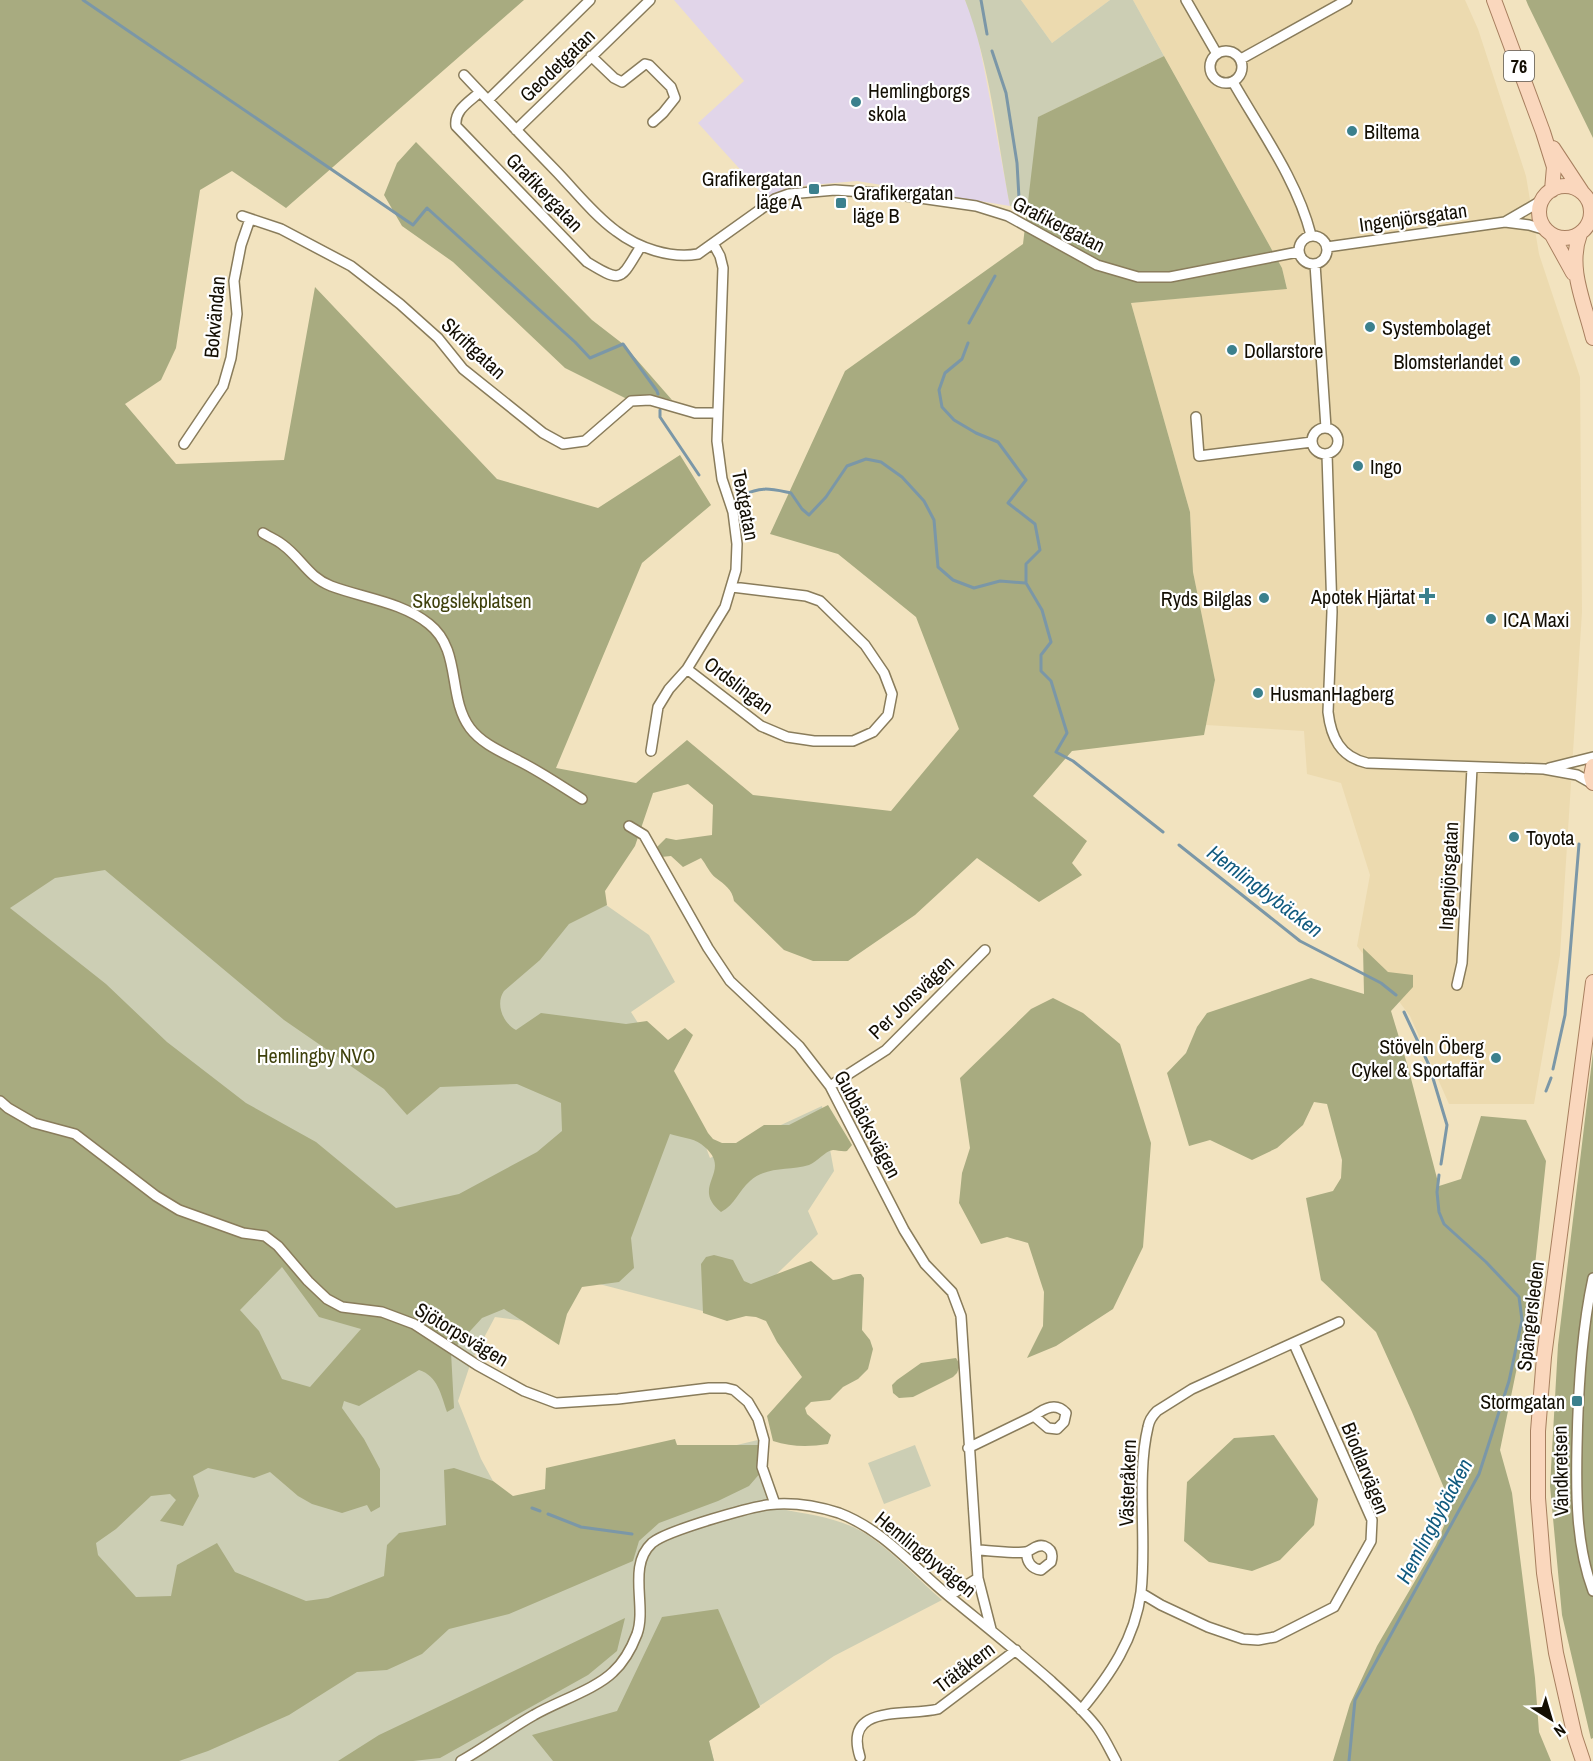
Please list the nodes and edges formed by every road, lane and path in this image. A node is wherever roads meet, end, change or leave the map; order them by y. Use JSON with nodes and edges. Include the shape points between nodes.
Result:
{"nodes":[{"id":1,"x":590,"y":0,"type":"edge"},
{"id":2,"x":650,"y":0,"type":"edge"},
{"id":3,"x":1186,"y":0,"type":"edge"},
{"id":4,"x":1347,"y":0,"type":"edge"},
{"id":5,"x":1494,"y":0,"type":"edge"},
{"id":6,"x":1217,"y":54,"type":"junction"},
{"id":7,"x":591,"y":57,"type":"junction"},
{"id":8,"x":1240,"y":59,"type":"junction"},
{"id":9,"x":464,"y":75,"type":"dead end"},
{"id":10,"x":1233,"y":82,"type":"junction"},
{"id":11,"x":480,"y":92,"type":"junction"},
{"id":12,"x":488,"y":100,"type":"junction"},
{"id":13,"x":653,"y":122,"type":"dead end"},
{"id":14,"x":516,"y":130,"type":"junction"},
{"id":15,"x":1544,"y":132,"type":"junction"},
{"id":16,"x":1552,"y":190,"type":"junction"},
{"id":17,"x":1584,"y":194,"type":"junction"},
{"id":18,"x":1541,"y":201,"type":"junction"},
{"id":19,"x":246,"y":218,"type":"joint"},
{"id":20,"x":1504,"y":222,"type":"junction"},
{"id":21,"x":1549,"y":233,"type":"junction"},
{"id":22,"x":1580,"y":234,"type":"junction"},
{"id":23,"x":1311,"y":235,"type":"junction"},
{"id":24,"x":714,"y":245,"type":"junction"},
{"id":25,"x":641,"y":246,"type":"junction"},
{"id":26,"x":1327,"y":247,"type":"junction"},
{"id":27,"x":1298,"y":252,"type":"junction"},
{"id":28,"x":1315,"y":264,"type":"junction"},
{"id":29,"x":1578,"y":282,"type":"junction"},
{"id":30,"x":1593,"y":338,"type":"edge"},
{"id":31,"x":717,"y":413,"type":"junction"},
{"id":32,"x":1196,"y":417,"type":"dead end"},
{"id":33,"x":1326,"y":428,"type":"junction"},
{"id":34,"x":1312,"y":442,"type":"junction"},
{"id":35,"x":184,"y":444,"type":"dead end"},
{"id":36,"x":1327,"y":454,"type":"junction"},
{"id":37,"x":263,"y":533,"type":"dead end"},
{"id":38,"x":732,"y":587,"type":"junction"},
{"id":39,"x":687,"y":669,"type":"junction"},
{"id":40,"x":651,"y":751,"type":"dead end"},
{"id":41,"x":1593,"y":757,"type":"edge"},
{"id":42,"x":1593,"y":766,"type":"edge"},
{"id":43,"x":1472,"y":768,"type":"junction"},
{"id":44,"x":1544,"y":769,"type":"junction"},
{"id":45,"x":1593,"y":783,"type":"edge"},
{"id":46,"x":582,"y":799,"type":"dead end"},
{"id":47,"x":629,"y":826,"type":"dead end"},
{"id":48,"x":986,"y":950,"type":"dead end"},
{"id":49,"x":1593,"y":982,"type":"edge"},
{"id":50,"x":1457,"y":985,"type":"dead end"},
{"id":51,"x":830,"y":1086,"type":"junction"},
{"id":52,"x":0,"y":1101,"type":"edge"},
{"id":53,"x":1593,"y":1278,"type":"edge"},
{"id":54,"x":1339,"y":1322,"type":"dead end"},
{"id":55,"x":1294,"y":1344,"type":"junction"},
{"id":56,"x":1034,"y":1416,"type":"dead end"},
{"id":57,"x":968,"y":1448,"type":"junction"},
{"id":58,"x":775,"y":1504,"type":"junction"},
{"id":59,"x":976,"y":1550,"type":"junction"},
{"id":60,"x":1027,"y":1552,"type":"dead end"},
{"id":61,"x":978,"y":1578,"type":"junction"},
{"id":62,"x":1593,"y":1591,"type":"edge"},
{"id":63,"x":1141,"y":1593,"type":"junction"},
{"id":64,"x":949,"y":1596,"type":"junction"},
{"id":65,"x":991,"y":1629,"type":"junction"},
{"id":66,"x":1016,"y":1650,"type":"junction"},
{"id":67,"x":1081,"y":1710,"type":"junction"},
{"id":68,"x":860,"y":1757,"type":"dead end"},
{"id":69,"x":461,"y":1761,"type":"edge"},
{"id":70,"x":1116,"y":1761,"type":"edge"},
{"id":71,"x":1583,"y":1761,"type":"edge"}],
"edges":[{"from":1,"to":12,"type":"street"},
{"from":2,"to":7,"type":"street","name":"Geodetgatan"},
{"from":3,"to":6,"type":"street"},
{"from":4,"to":8,"type":"street"},
{"from":5,"to":15,"type":"main road","number":"76"},
{"from":6,"to":8,"type":"street","via":[[1232,52]]},
{"from":6,"to":10,"type":"street","via":[[1210,68],[1214,78],[1223,84]]},
{"from":7,"to":13,"type":"street","via":[[622,82],[649,65],[671,87],[675,98]]},
{"from":7,"to":14,"type":"street","name":"Geodetgatan"},
{"from":8,"to":10,"type":"street","via":[[1243,70]]},
{"from":9,"to":11,"type":"street","name":"Grafikergatan"},
{"from":10,"to":23,"type":"street","via":[[1291,183]]},
{"from":11,"to":12,"type":"street","name":"Grafikergatan"},
{"from":11,"to":25,"type":"street","name":"Grafikergatan","via":[[458,111],[456,126],[587,261],[616,277]]},
{"from":12,"to":14,"type":"street","name":"Grafikergatan"},
{"from":14,"to":25,"type":"street","name":"Grafikergatan","via":[[591,209],[616,232]]},
{"from":15,"to":16,"type":"main road","number":"76","via":[[1554,167]]},
{"from":15,"to":17,"type":"main road","number":"76"},
{"from":16,"to":17,"type":"main road","via":[[1568,186]]},
{"from":16,"to":18,"type":"main road"},
{"from":17,"to":22,"type":"main road","via":[[1591,214]]},
{"from":18,"to":20,"type":"street","name":"Ingenjörsgatan"},
{"from":18,"to":21,"type":"main road","via":[[1539,216]]},
{"from":19,"to":31,"type":"street","name":"Skriftgatan","via":[[280,229],[351,266],[438,338],[463,369],[543,433],[563,444],[585,441],[631,401],[650,400],[695,413]]},
{"from":19,"to":35,"type":"street","name":"Bokvändan","via":[[234,281],[237,314],[231,358],[223,386]]},
{"from":20,"to":21,"type":"street","name":"Ingenjörsgatan","via":[[1529,225]]},
{"from":20,"to":26,"type":"street","name":"Ingenjörsgatan"},
{"from":21,"to":22,"type":"main road","via":[[1566,238]]},
{"from":21,"to":29,"type":"main road"},
{"from":22,"to":29,"type":"main road","via":[[1574,257]]},
{"from":23,"to":26,"type":"street","via":[[1322,238]]},
{"from":23,"to":27,"type":"street","via":[[1300,242]]},
{"from":24,"to":25,"type":"street","name":"Grafikergatan","via":[[686,256]]},
{"from":24,"to":27,"type":"street","name":"Grafikergatan","via":[[775,199],[835,190],[976,206],[1008,216],[1097,265],[1138,277],[1170,277]]},
{"from":24,"to":31,"type":"street","name":"Textgatan","via":[[723,268]]},
{"from":26,"to":28,"type":"street","via":[[1325,257]]},
{"from":27,"to":28,"type":"street","via":[[1303,261]]},
{"from":28,"to":33,"type":"street"},
{"from":29,"to":30,"type":"main road"},
{"from":31,"to":38,"type":"street","name":"Textgatan","via":[[719,460],[737,544]]},
{"from":32,"to":34,"type":"street","via":[[1199,456]]},
{"from":33,"to":34,"type":"street","via":[[1317,431]]},
{"from":33,"to":36,"type":"street","via":[[1338,440],[1334,451]]},
{"from":34,"to":36,"type":"street","via":[[1315,450]]},
{"from":36,"to":43,"type":"street","via":[[1332,612],[1328,712],[1338,747],[1357,761]]},
{"from":37,"to":46,"type":"street","via":[[283,545],[306,570],[324,582],[384,602],[430,624],[450,656],[460,709],[471,729],[496,750]]},
{"from":38,"to":39,"type":"street","name":"Textgatan","via":[[725,607]]},
{"from":38,"to":39,"type":"street","name":"Ordslingan","via":[[820,601],[865,645],[884,673],[891,694],[888,715],[873,732],[853,741],[787,737],[760,726]]},
{"from":39,"to":40,"type":"street","name":"Textgatan","via":[[658,707]]},
{"from":41,"to":44,"type":"street"},
{"from":42,"to":45,"type":"main road"},
{"from":43,"to":44,"type":"street"},
{"from":43,"to":50,"type":"street","name":"Ingenjörsgatan","via":[[1462,963]]},
{"from":44,"to":45,"type":"street","via":[[1577,775]]},
{"from":47,"to":51,"type":"street","name":"Gubbäcksvägen","via":[[644,835],[730,981],[799,1046]]},
{"from":48,"to":51,"type":"street","name":"Per Jonsvägen","via":[[886,1050]]},
{"from":49,"to":71,"type":"main road","name":"Spängersleden","via":[[1544,1357],[1538,1431],[1544,1573],[1556,1653]]},
{"from":51,"to":57,"type":"street","name":"Gubbäcksvägen","via":[[904,1230],[925,1264],[958,1304]]},
{"from":52,"to":58,"type":"street","name":"Sjötorpsvägen","via":[[34,1123],[75,1134],[179,1210],[243,1233],[265,1236],[327,1299],[342,1307],[382,1311],[414,1324],[524,1391],[556,1403],[709,1388],[734,1390],[748,1402],[758,1419],[764,1440],[762,1467]]},
{"from":53,"to":62,"type":"street","name":"Vändkretsen","via":[[1577,1401],[1576,1495],[1580,1535]]},
{"from":54,"to":55,"type":"street","name":"Västeråkern"},
{"from":55,"to":63,"type":"street","name":"Västeråkern","via":[[1192,1389],[1153,1416],[1145,1449]]},
{"from":55,"to":63,"type":"street","name":"Biodlarvägen","via":[[1372,1520],[1371,1541],[1334,1607],[1282,1634],[1250,1640],[1208,1627]]},
{"from":56,"to":57,"type":"street"},
{"from":57,"to":59,"type":"street","name":"Gubbäcksvägen"},
{"from":58,"to":64,"type":"street","name":"Hemlingbyvägen","via":[[837,1512],[867,1526]]},
{"from":58,"to":69,"type":"street","name":"Hemlingbyvägen","via":[[693,1526],[654,1542],[647,1549],[638,1575],[638,1632],[613,1673],[535,1714]]},
{"from":59,"to":60,"type":"street"},
{"from":59,"to":61,"type":"street","name":"Gubbäcksvägen"},
{"from":61,"to":64,"type":"street"},
{"from":61,"to":65,"type":"street","name":"Gubbäcksvägen"},
{"from":63,"to":67,"type":"street","name":"Västeråkern","via":[[1127,1644]]},
{"from":64,"to":65,"type":"street","name":"Hemlingbyvägen"},
{"from":65,"to":66,"type":"street","name":"Hemlingbyvägen"},
{"from":66,"to":67,"type":"street","name":"Hemlingbyvägen"},
{"from":66,"to":68,"type":"street","name":"Trätåkern","via":[[938,1709],[881,1714],[868,1719],[858,1733]]},
{"from":67,"to":70,"type":"street","name":"Hemlingbyvägen"}]}
